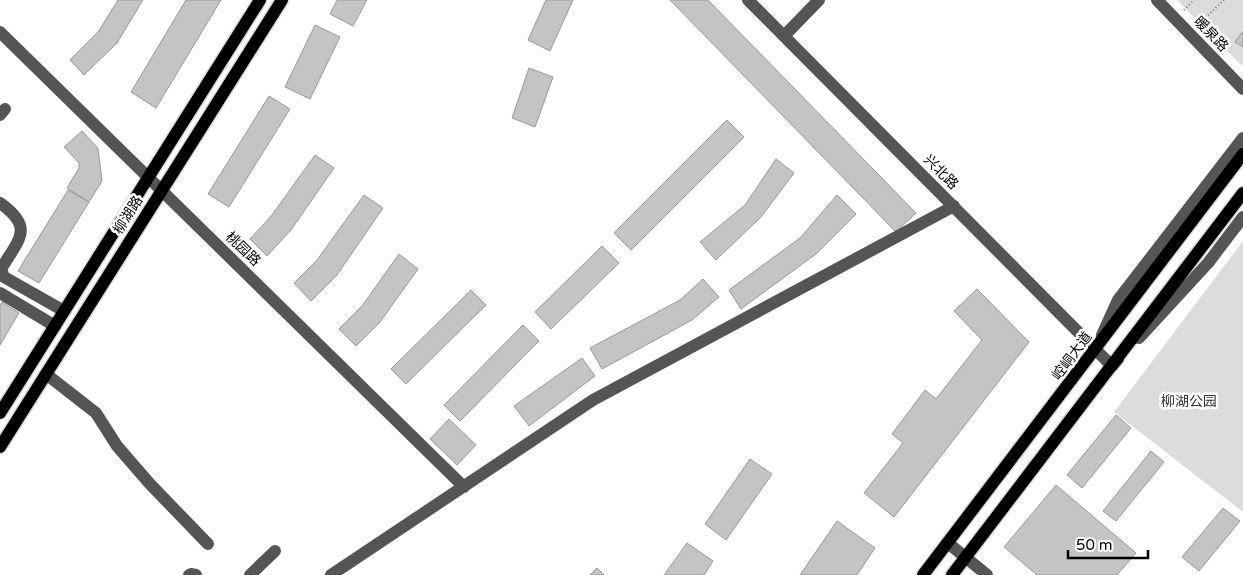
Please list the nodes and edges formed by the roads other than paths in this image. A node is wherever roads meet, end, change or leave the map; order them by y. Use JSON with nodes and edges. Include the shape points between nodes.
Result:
{"nodes":[{"id":1,"x":260,"y":0,"type":"edge"},
{"id":2,"x":282,"y":0,"type":"edge"},
{"id":3,"x":748,"y":0,"type":"edge"},
{"id":4,"x":819,"y":0,"type":"edge"},
{"id":5,"x":1157,"y":0,"type":"edge"},
{"id":6,"x":0,"y":32,"type":"edge"},
{"id":7,"x":784,"y":36,"type":"junction"},
{"id":8,"x":1243,"y":89,"type":"edge"},
{"id":9,"x":1243,"y":138,"type":"edge"},
{"id":10,"x":1243,"y":154,"type":"edge"},
{"id":11,"x":148,"y":178,"type":"junction"},
{"id":12,"x":162,"y":190,"type":"junction"},
{"id":13,"x":1243,"y":193,"type":"edge"},
{"id":14,"x":0,"y":203,"type":"edge"},
{"id":15,"x":954,"y":206,"type":"junction"},
{"id":16,"x":1243,"y":217,"type":"edge"},
{"id":17,"x":0,"y":293,"type":"edge"},
{"id":18,"x":64,"y":311,"type":"junction"},
{"id":19,"x":55,"y":326,"type":"junction"},
{"id":20,"x":1096,"y":349,"type":"junction"},
{"id":21,"x":1112,"y":366,"type":"junction"},
{"id":22,"x":46,"y":374,"type":"junction"},
{"id":23,"x":0,"y":413,"type":"edge"},
{"id":24,"x":0,"y":447,"type":"edge"},
{"id":25,"x":464,"y":487,"type":"junction"},
{"id":26,"x":948,"y":543,"type":"junction"},
{"id":27,"x":208,"y":544,"type":"dead end"},
{"id":28,"x":275,"y":551,"type":"dead end"},
{"id":29,"x":966,"y":557,"type":"junction"},
{"id":30,"x":189,"y":575,"type":"edge"},
{"id":31,"x":196,"y":575,"type":"edge"},
{"id":32,"x":250,"y":575,"type":"edge"},
{"id":33,"x":331,"y":575,"type":"edge"},
{"id":34,"x":923,"y":575,"type":"edge"},
{"id":35,"x":952,"y":575,"type":"edge"},
{"id":36,"x":987,"y":575,"type":"edge"}],
"edges":[{"from":1,"to":11,"type":"main road","name":"柳湖路"},
{"from":2,"to":12,"type":"main road","name":"柳湖路"},
{"from":3,"to":7,"type":"street","name":"兴北路"},
{"from":4,"to":7,"type":"street"},
{"from":5,"to":8,"type":"street","name":"暖泉路"},
{"from":6,"to":11,"type":"street","name":"桃园路"},
{"from":7,"to":15,"type":"street","name":"兴北路"},
{"from":9,"to":20,"type":"street","via":[[1118,300]]},
{"from":10,"to":20,"type":"main road","name":"崆峒大道"},
{"from":11,"to":12,"type":"street","name":"桃园路"},
{"from":11,"to":18,"type":"main road","name":"柳湖路"},
{"from":12,"to":22,"type":"main road","name":"柳湖路"},
{"from":12,"to":25,"type":"street","name":"桃园路"},
{"from":13,"to":21,"type":"main road"},
{"from":14,"to":18,"type":"street","via":[[21,225],[21,236],[1,269],[4,277]]},
{"from":15,"to":20,"type":"street","name":"兴北路"},
{"from":15,"to":25,"type":"street","via":[[594,400]]},
{"from":16,"to":21,"type":"street","via":[[1208,263]]},
{"from":17,"to":19,"type":"street"},
{"from":18,"to":19,"type":"main road","name":"柳湖路"},
{"from":19,"to":23,"type":"main road","name":"柳湖路"},
{"from":20,"to":21,"type":"street","name":"兴北路"},
{"from":20,"to":26,"type":"main road","name":"崆峒大道"},
{"from":21,"to":29,"type":"main road"},
{"from":22,"to":24,"type":"main road","name":"柳湖路"},
{"from":22,"to":27,"type":"street","via":[[96,413],[117,446]]},
{"from":25,"to":33,"type":"street"},
{"from":26,"to":29,"type":"street"},
{"from":26,"to":34,"type":"main road","name":"崆峒大道"},
{"from":28,"to":32,"type":"street"},
{"from":29,"to":35,"type":"main road"},
{"from":29,"to":36,"type":"street"},
{"from":30,"to":31,"type":"street"}]}
